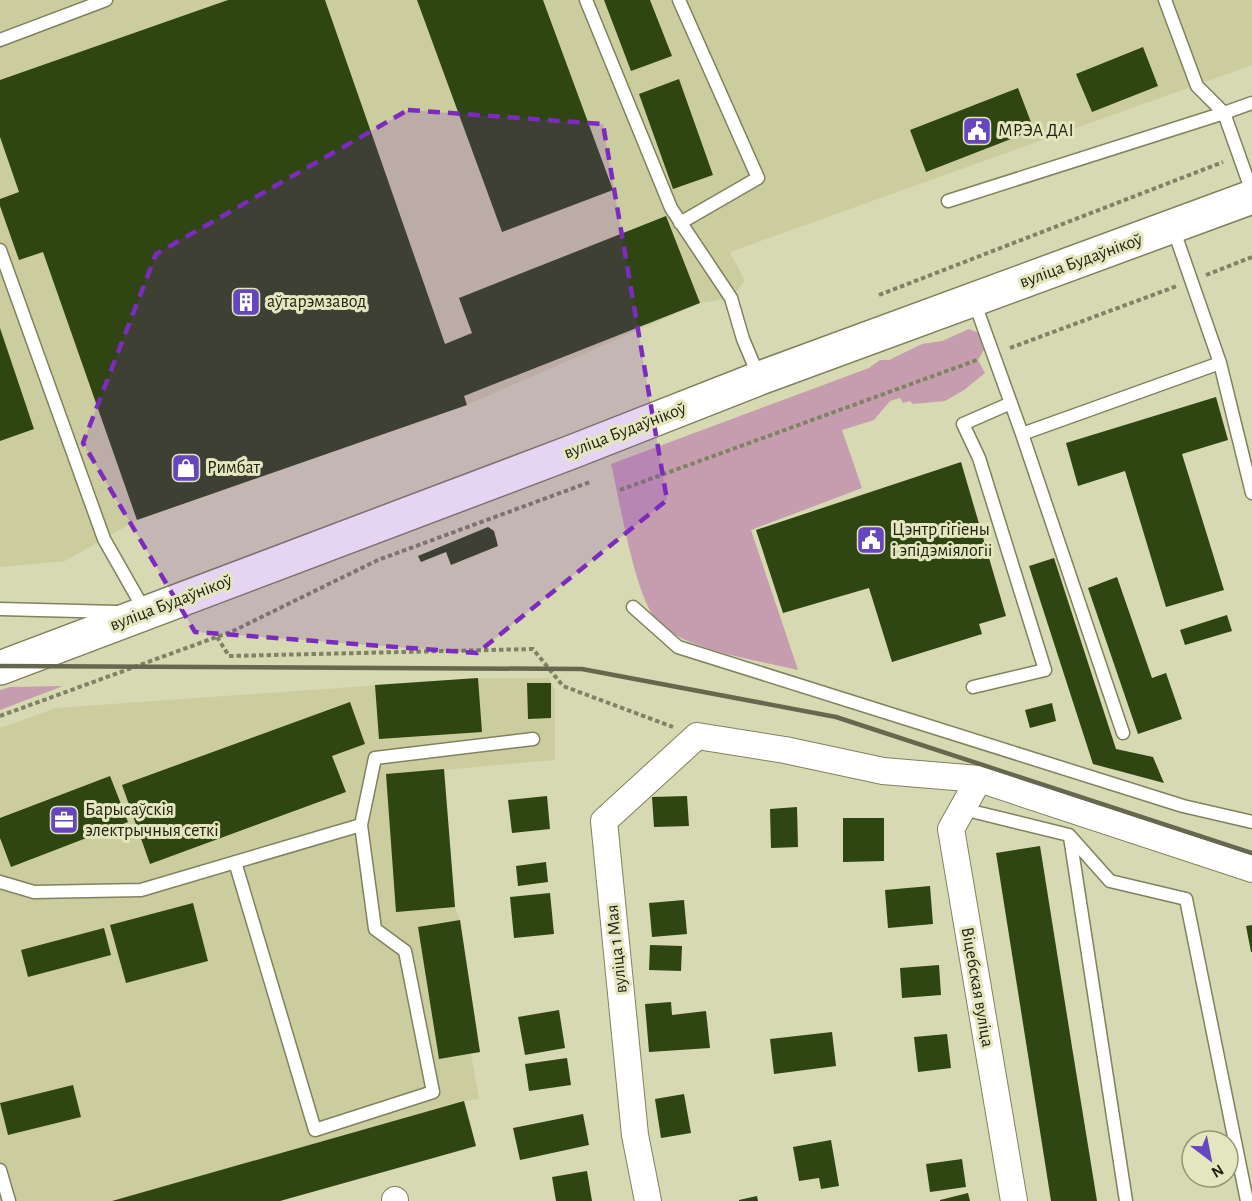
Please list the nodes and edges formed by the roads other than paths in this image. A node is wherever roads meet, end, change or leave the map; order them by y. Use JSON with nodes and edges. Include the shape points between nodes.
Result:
{"nodes":[{"id":1,"x":106,"y":0,"type":"edge"},
{"id":2,"x":586,"y":0,"type":"edge"},
{"id":3,"x":679,"y":0,"type":"edge"},
{"id":4,"x":1165,"y":0,"type":"edge"},
{"id":5,"x":0,"y":40,"type":"edge"},
{"id":6,"x":1252,"y":103,"type":"edge"},
{"id":7,"x":1224,"y":112,"type":"junction"},
{"id":8,"x":1252,"y":195,"type":"edge"},
{"id":9,"x":948,"y":201,"type":"dead end"},
{"id":10,"x":680,"y":223,"type":"junction"},
{"id":11,"x":1173,"y":227,"type":"junction"},
{"id":12,"x":0,"y":250,"type":"edge"},
{"id":13,"x":974,"y":301,"type":"junction"},
{"id":14,"x":1220,"y":363,"type":"junction"},
{"id":15,"x":760,"y":378,"type":"junction"},
{"id":16,"x":1011,"y":404,"type":"junction"},
{"id":17,"x":1022,"y":434,"type":"junction"},
{"id":18,"x":1252,"y":493,"type":"edge"},
{"id":19,"x":633,"y":607,"type":"dead end"},
{"id":20,"x":0,"y":609,"type":"edge"},
{"id":21,"x":146,"y":613,"type":"junction"},
{"id":22,"x":0,"y":668,"type":"edge"},
{"id":23,"x":973,"y":687,"type":"dead end"},
{"id":24,"x":1123,"y":733,"type":"dead end"},
{"id":25,"x":533,"y":739,"type":"dead end"},
{"id":26,"x":979,"y":779,"type":"junction"},
{"id":27,"x":963,"y":809,"type":"junction"},
{"id":28,"x":1252,"y":822,"type":"edge"},
{"id":29,"x":360,"y":825,"type":"junction"},
{"id":30,"x":1070,"y":836,"type":"junction"},
{"id":31,"x":235,"y":862,"type":"junction"},
{"id":32,"x":1252,"y":869,"type":"edge"},
{"id":33,"x":0,"y":882,"type":"edge"},
{"id":34,"x":0,"y":1170,"type":"edge"},
{"id":35,"x":9,"y":1201,"type":"edge"},
{"id":36,"x":648,"y":1201,"type":"edge"},
{"id":37,"x":1014,"y":1201,"type":"edge"},
{"id":38,"x":1126,"y":1201,"type":"edge"},
{"id":39,"x":1247,"y":1201,"type":"edge"}],
"edges":[{"from":1,"to":5,"type":"lane"},
{"from":2,"to":10,"type":"lane"},
{"from":3,"to":10,"type":"lane","via":[[758,178]]},
{"from":4,"to":7,"type":"lane","via":[[1197,86]]},
{"from":6,"to":7,"type":"lane"},
{"from":7,"to":8,"type":"lane"},
{"from":7,"to":9,"type":"lane"},
{"from":8,"to":11,"type":"main road","name":"вуліца Будаўнікоў"},
{"from":10,"to":15,"type":"lane","via":[[731,298],[742,339]]},
{"from":11,"to":13,"type":"main road","name":"вуліца Будаўнікоў"},
{"from":11,"to":14,"type":"lane"},
{"from":12,"to":21,"type":"lane","via":[[104,539]]},
{"from":13,"to":15,"type":"main road","name":"вуліца Будаўнікоў"},
{"from":13,"to":16,"type":"lane"},
{"from":14,"to":17,"type":"lane"},
{"from":14,"to":18,"type":"lane"},
{"from":15,"to":21,"type":"main road","name":"вуліца Будаўнікоў"},
{"from":16,"to":17,"type":"lane"},
{"from":16,"to":23,"type":"lane","via":[[963,423],[979,458],[1045,670]]},
{"from":17,"to":24,"type":"lane"},
{"from":19,"to":28,"type":"lane","via":[[678,648],[1183,806]]},
{"from":20,"to":21,"type":"lane"},
{"from":21,"to":22,"type":"main road","name":"вуліца Будаўнікоў"},
{"from":25,"to":29,"type":"lane","via":[[375,758]]},
{"from":26,"to":27,"type":"street","name":"Віцебская вуліца"},
{"from":26,"to":32,"type":"street"},
{"from":26,"to":36,"type":"street","name":"вуліца 1 Мая","via":[[883,771],[697,736],[604,821],[636,1136]]},
{"from":27,"to":30,"type":"lane"},
{"from":27,"to":37,"type":"street","name":"Віцебская вуліца","via":[[951,829]]},
{"from":29,"to":31,"type":"lane"},
{"from":29,"to":31,"type":"lane","via":[[375,929],[405,951],[433,1092],[315,1130]]},
{"from":30,"to":38,"type":"lane"},
{"from":30,"to":39,"type":"lane","via":[[1110,881],[1186,899]]},
{"from":31,"to":33,"type":"lane","via":[[141,890],[34,892]]},
{"from":34,"to":35,"type":"lane"}]}
